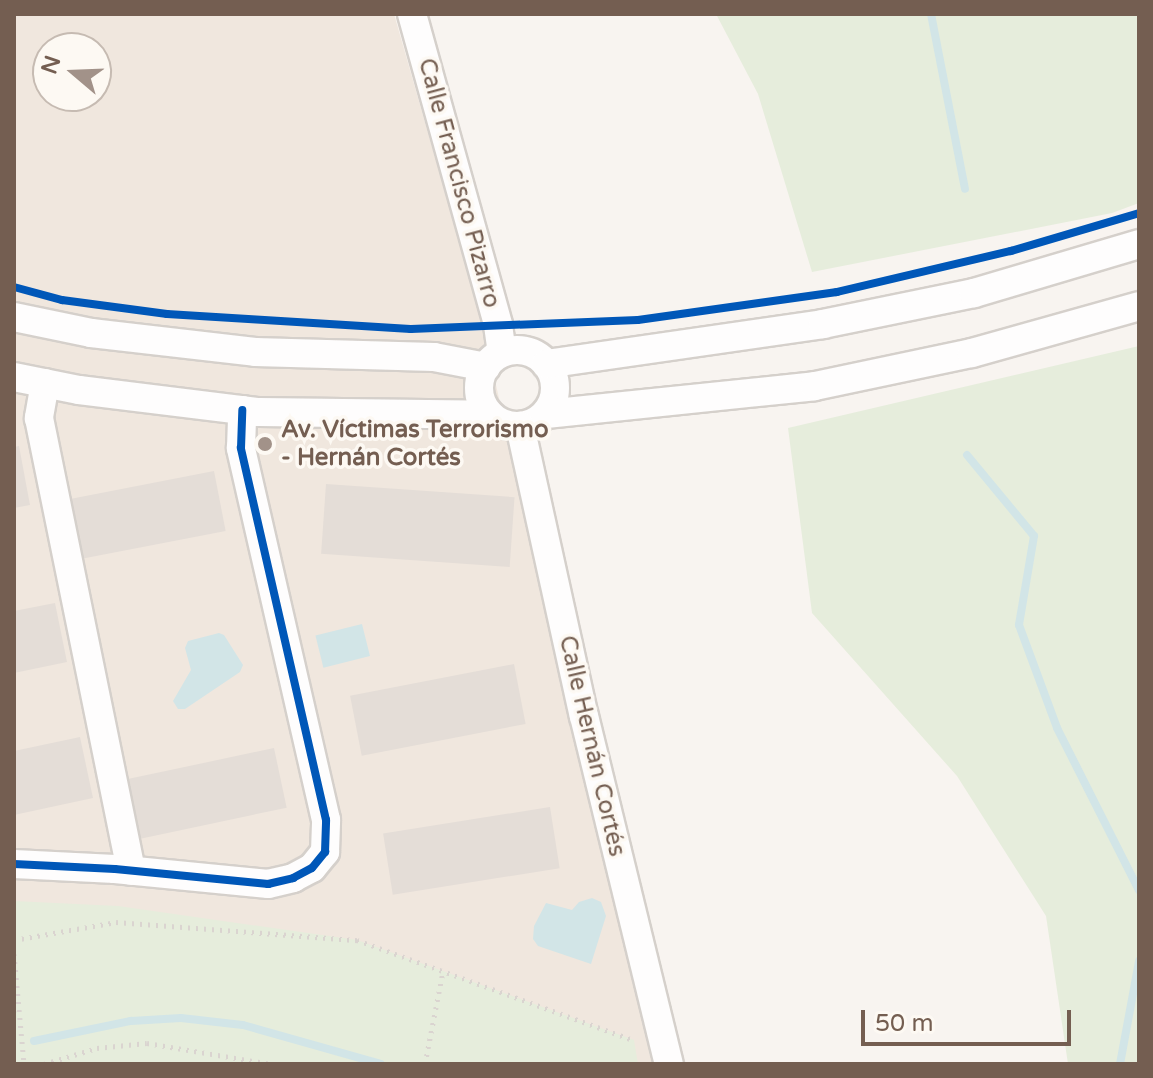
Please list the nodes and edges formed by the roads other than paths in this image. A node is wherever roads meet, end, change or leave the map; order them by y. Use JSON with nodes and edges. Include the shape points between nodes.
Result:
{"nodes":[{"id":1,"x":412,"y":14,"type":"edge"},
{"id":2,"x":1139,"y":244,"type":"edge"},
{"id":3,"x":1139,"y":306,"type":"edge"},
{"id":4,"x":14,"y":317,"type":"edge"},
{"id":5,"x":494,"y":360,"type":"junction"},
{"id":6,"x":546,"y":364,"type":"junction"},
{"id":7,"x":14,"y":377,"type":"edge"},
{"id":8,"x":45,"y":383,"type":"junction"},
{"id":9,"x":242,"y":410,"type":"junction"},
{"id":10,"x":490,"y":415,"type":"junction"},
{"id":11,"x":533,"y":420,"type":"junction"},
{"id":12,"x":14,"y":864,"type":"edge"},
{"id":13,"x":131,"y":871,"type":"junction"},
{"id":14,"x":669,"y":1064,"type":"edge"}],
"edges":[{"from":1,"to":5,"type":"street","name":"Calle Francisco Pizarro","via":[[498,325]]},
{"from":2,"to":6,"type":"street","via":[[974,293],[823,324]]},
{"from":3,"to":11,"type":"street","via":[[972,353],[815,386]]},
{"from":4,"to":5,"type":"street","via":[[91,333],[255,352]]},
{"from":5,"to":6,"type":"street","via":[[518,350]]},
{"from":5,"to":10,"type":"street","via":[[480,383],[481,400]]},
{"from":6,"to":11,"type":"street","via":[[554,389]]},
{"from":7,"to":8,"type":"street"},
{"from":8,"to":9,"type":"street"},
{"from":8,"to":13,"type":"street","via":[[39,418]]},
{"from":9,"to":10,"type":"street"},
{"from":9,"to":13,"type":"street","via":[[241,448],[326,820],[325,852],[303,873],[268,884]]},
{"from":10,"to":11,"type":"street","via":[[499,422]]},
{"from":11,"to":14,"type":"street","name":"Calle Hernán Cortés","via":[[584,716]]},
{"from":12,"to":13,"type":"street"}]}
